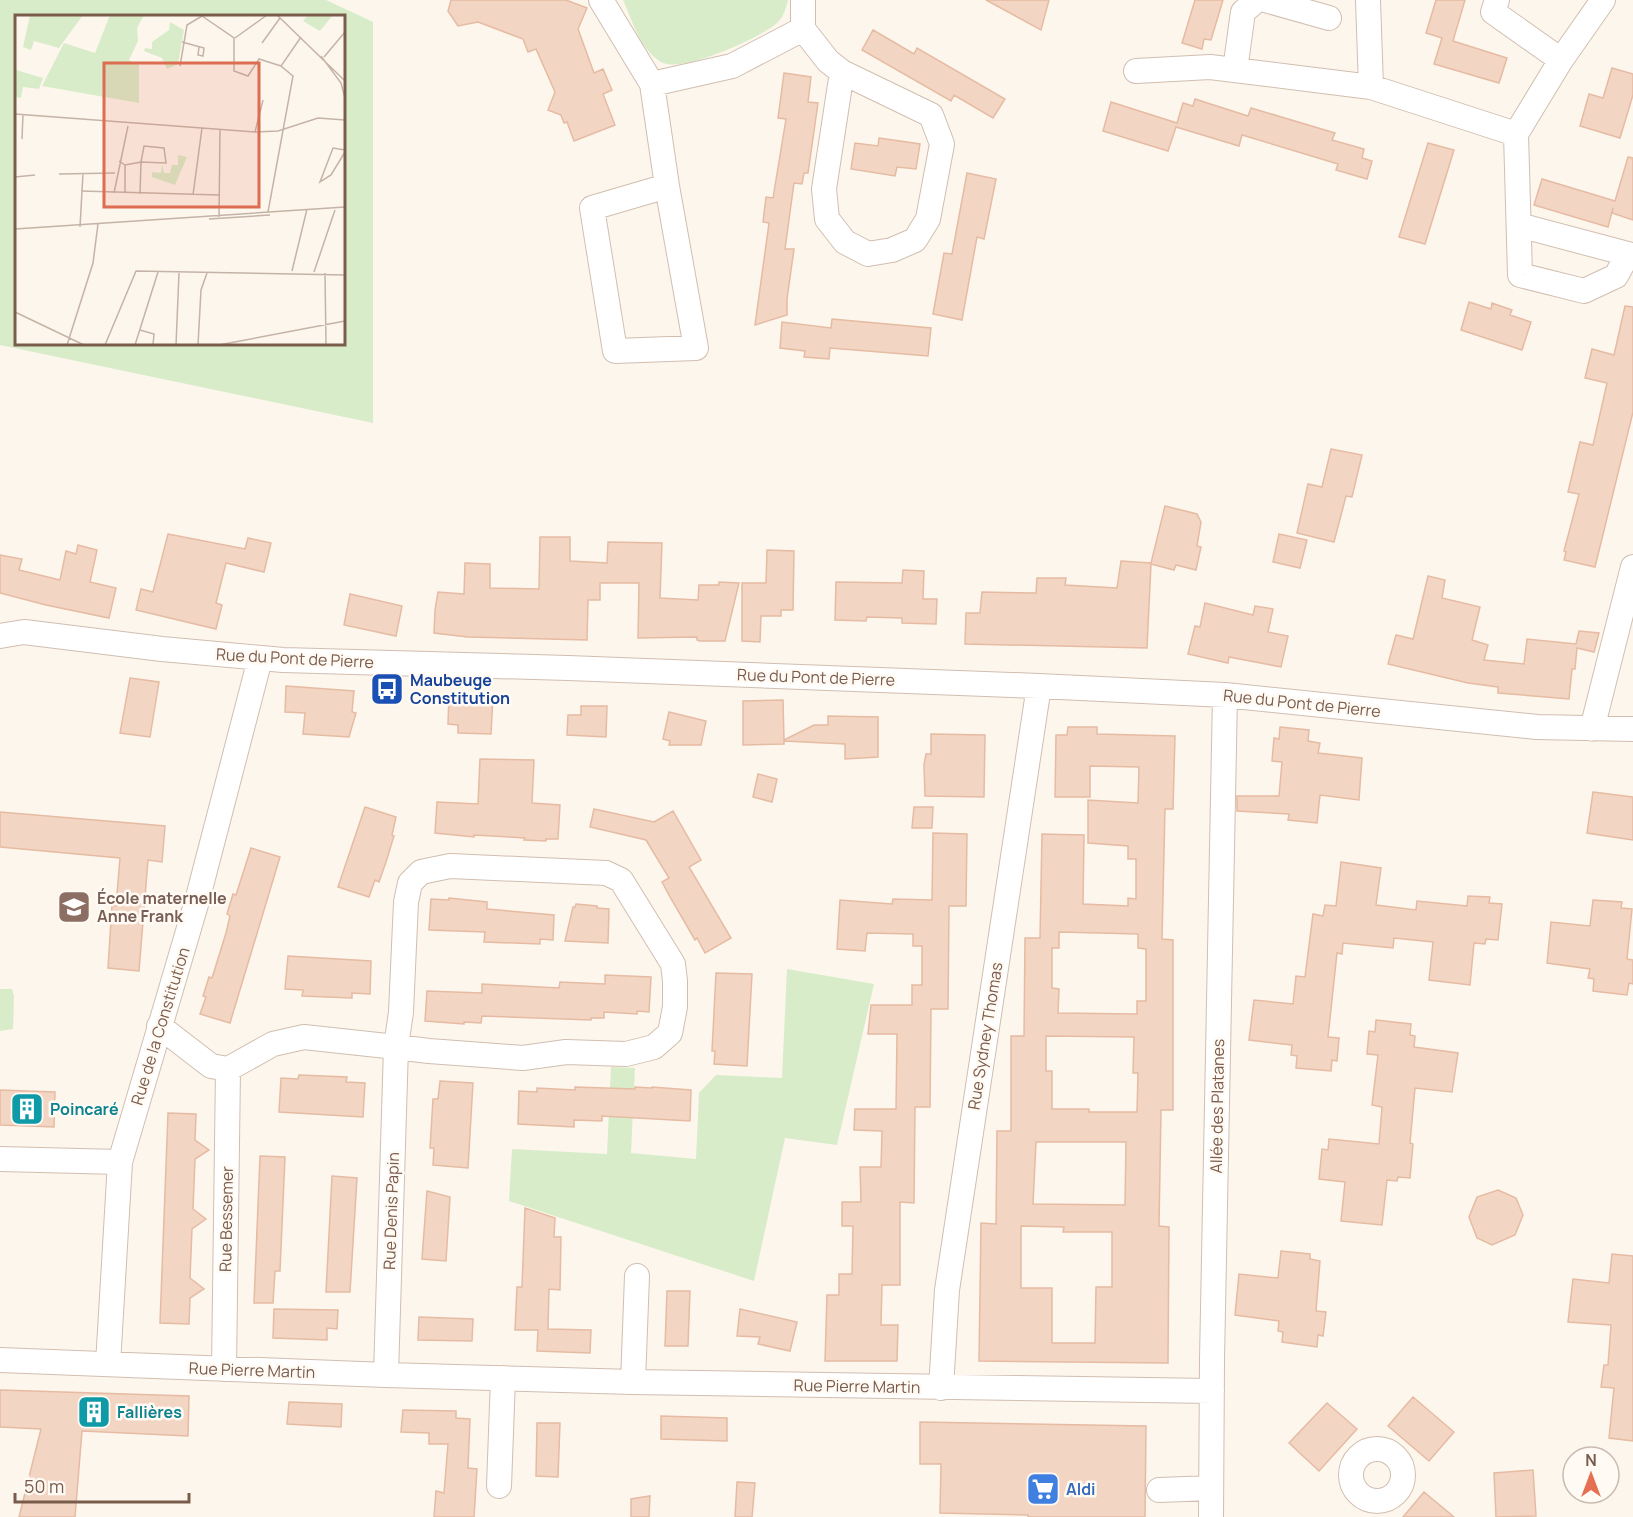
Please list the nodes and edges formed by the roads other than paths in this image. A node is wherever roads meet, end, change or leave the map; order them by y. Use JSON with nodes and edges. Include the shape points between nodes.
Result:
{"nodes":[{"id":1,"x":601,"y":0,"type":"edge"},
{"id":2,"x":803,"y":0,"type":"edge"},
{"id":3,"x":1257,"y":0,"type":"edge"},
{"id":4,"x":1265,"y":0,"type":"edge"},
{"id":5,"x":1368,"y":0,"type":"edge"},
{"id":6,"x":1497,"y":0,"type":"edge"},
{"id":7,"x":1603,"y":0,"type":"edge"},
{"id":8,"x":1329,"y":18,"type":"dead end"},
{"id":9,"x":803,"y":29,"type":"junction"},
{"id":10,"x":1561,"y":60,"type":"junction"},
{"id":11,"x":1235,"y":70,"type":"junction"},
{"id":12,"x":1136,"y":71,"type":"dead end"},
{"id":13,"x":842,"y":72,"type":"junction"},
{"id":14,"x":652,"y":84,"type":"junction"},
{"id":15,"x":1371,"y":87,"type":"junction"},
{"id":16,"x":1516,"y":134,"type":"junction"},
{"id":17,"x":667,"y":186,"type":"junction"},
{"id":18,"x":1519,"y":225,"type":"dead end"},
{"id":19,"x":1633,"y":567,"type":"edge"},
{"id":20,"x":0,"y":636,"type":"edge"},
{"id":21,"x":260,"y":659,"type":"junction"},
{"id":22,"x":1039,"y":686,"type":"junction"},
{"id":23,"x":1226,"y":695,"type":"junction"},
{"id":24,"x":1592,"y":729,"type":"junction"},
{"id":25,"x":1633,"y":729,"type":"edge"},
{"id":26,"x":159,"y":1026,"type":"junction"},
{"id":27,"x":396,"y":1047,"type":"junction"},
{"id":28,"x":228,"y":1069,"type":"junction"},
{"id":29,"x":0,"y":1159,"type":"edge"},
{"id":30,"x":120,"y":1162,"type":"junction"},
{"id":31,"x":637,"y":1276,"type":"dead end"},
{"id":32,"x":0,"y":1360,"type":"edge"},
{"id":33,"x":108,"y":1364,"type":"junction"},
{"id":34,"x":224,"y":1369,"type":"junction"},
{"id":35,"x":386,"y":1375,"type":"junction"},
{"id":36,"x":503,"y":1378,"type":"junction"},
{"id":37,"x":633,"y":1382,"type":"junction"},
{"id":38,"x":941,"y":1388,"type":"junction"},
{"id":39,"x":1212,"y":1391,"type":"junction"},
{"id":40,"x":499,"y":1486,"type":"dead end"},
{"id":41,"x":1211,"y":1488,"type":"junction"},
{"id":42,"x":1159,"y":1490,"type":"dead end"},
{"id":43,"x":1211,"y":1517,"type":"edge"}],
"edges":[{"from":1,"to":14,"type":"street"},
{"from":2,"to":9,"type":"street"},
{"from":3,"to":11,"type":"street","via":[[1243,12]]},
{"from":4,"to":8,"type":"street"},
{"from":5,"to":15,"type":"street"},
{"from":6,"to":10,"type":"street","via":[[1493,12]]},
{"from":7,"to":10,"type":"street"},
{"from":9,"to":13,"type":"street"},
{"from":9,"to":14,"type":"street","via":[[732,66]]},
{"from":10,"to":16,"type":"street"},
{"from":11,"to":12,"type":"street","via":[[1210,67]]},
{"from":11,"to":15,"type":"street"},
{"from":13,"to":13,"type":"street","via":[[824,189],[827,219],[845,242],[868,254],[892,250],[915,240],[928,219],[942,144],[931,115]]},
{"from":14,"to":17,"type":"street"},
{"from":15,"to":16,"type":"street"},
{"from":16,"to":18,"type":"street"},
{"from":17,"to":17,"type":"street","via":[[696,348],[615,351],[592,208]]},
{"from":19,"to":24,"type":"street"},
{"from":20,"to":21,"type":"street","name":"Rue du Pont de Pierre","via":[[24,632]]},
{"from":21,"to":22,"type":"street","name":"Rue du Pont de Pierre"},
{"from":21,"to":26,"type":"street","name":"Rue de la Constitution","via":[[197,901]]},
{"from":22,"to":23,"type":"street","name":"Rue du Pont de Pierre"},
{"from":22,"to":38,"type":"street","name":"Rue Sydney Thomas","via":[[946,1290]]},
{"from":23,"to":24,"type":"street","name":"Rue du Pont de Pierre","via":[[1537,727]]},
{"from":23,"to":39,"type":"street","name":"Allée des Platanes"},
{"from":24,"to":25,"type":"street","name":"Rue du Pont de Pierre"},
{"from":26,"to":28,"type":"street","via":[[211,1066]]},
{"from":26,"to":30,"type":"street","name":"Rue de la Constitution"},
{"from":27,"to":27,"type":"street","via":[[406,902],[410,883],[421,872],[450,866],[606,873],[621,880],[673,964],[675,1007],[669,1033],[654,1047],[626,1054],[566,1052],[523,1058]]},
{"from":27,"to":28,"type":"street","via":[[304,1037],[273,1044]]},
{"from":27,"to":35,"type":"street","name":"Rue Denis Papin"},
{"from":28,"to":34,"type":"street","name":"Rue Bessemer"},
{"from":29,"to":30,"type":"street"},
{"from":30,"to":33,"type":"street","name":"Rue de la Constitution"},
{"from":31,"to":37,"type":"street"},
{"from":32,"to":33,"type":"street","name":"Rue Pierre Martin"},
{"from":33,"to":34,"type":"street","name":"Rue Pierre Martin"},
{"from":34,"to":35,"type":"street","name":"Rue Pierre Martin"},
{"from":35,"to":36,"type":"street","name":"Rue Pierre Martin"},
{"from":36,"to":37,"type":"street","name":"Rue Pierre Martin"},
{"from":36,"to":40,"type":"street"},
{"from":37,"to":38,"type":"street","name":"Rue Pierre Martin"},
{"from":38,"to":39,"type":"street","name":"Rue Pierre Martin"},
{"from":39,"to":41,"type":"street","name":"Allée des Platanes"},
{"from":41,"to":42,"type":"street"},
{"from":41,"to":43,"type":"street","name":"Allée des Platanes"}]}
